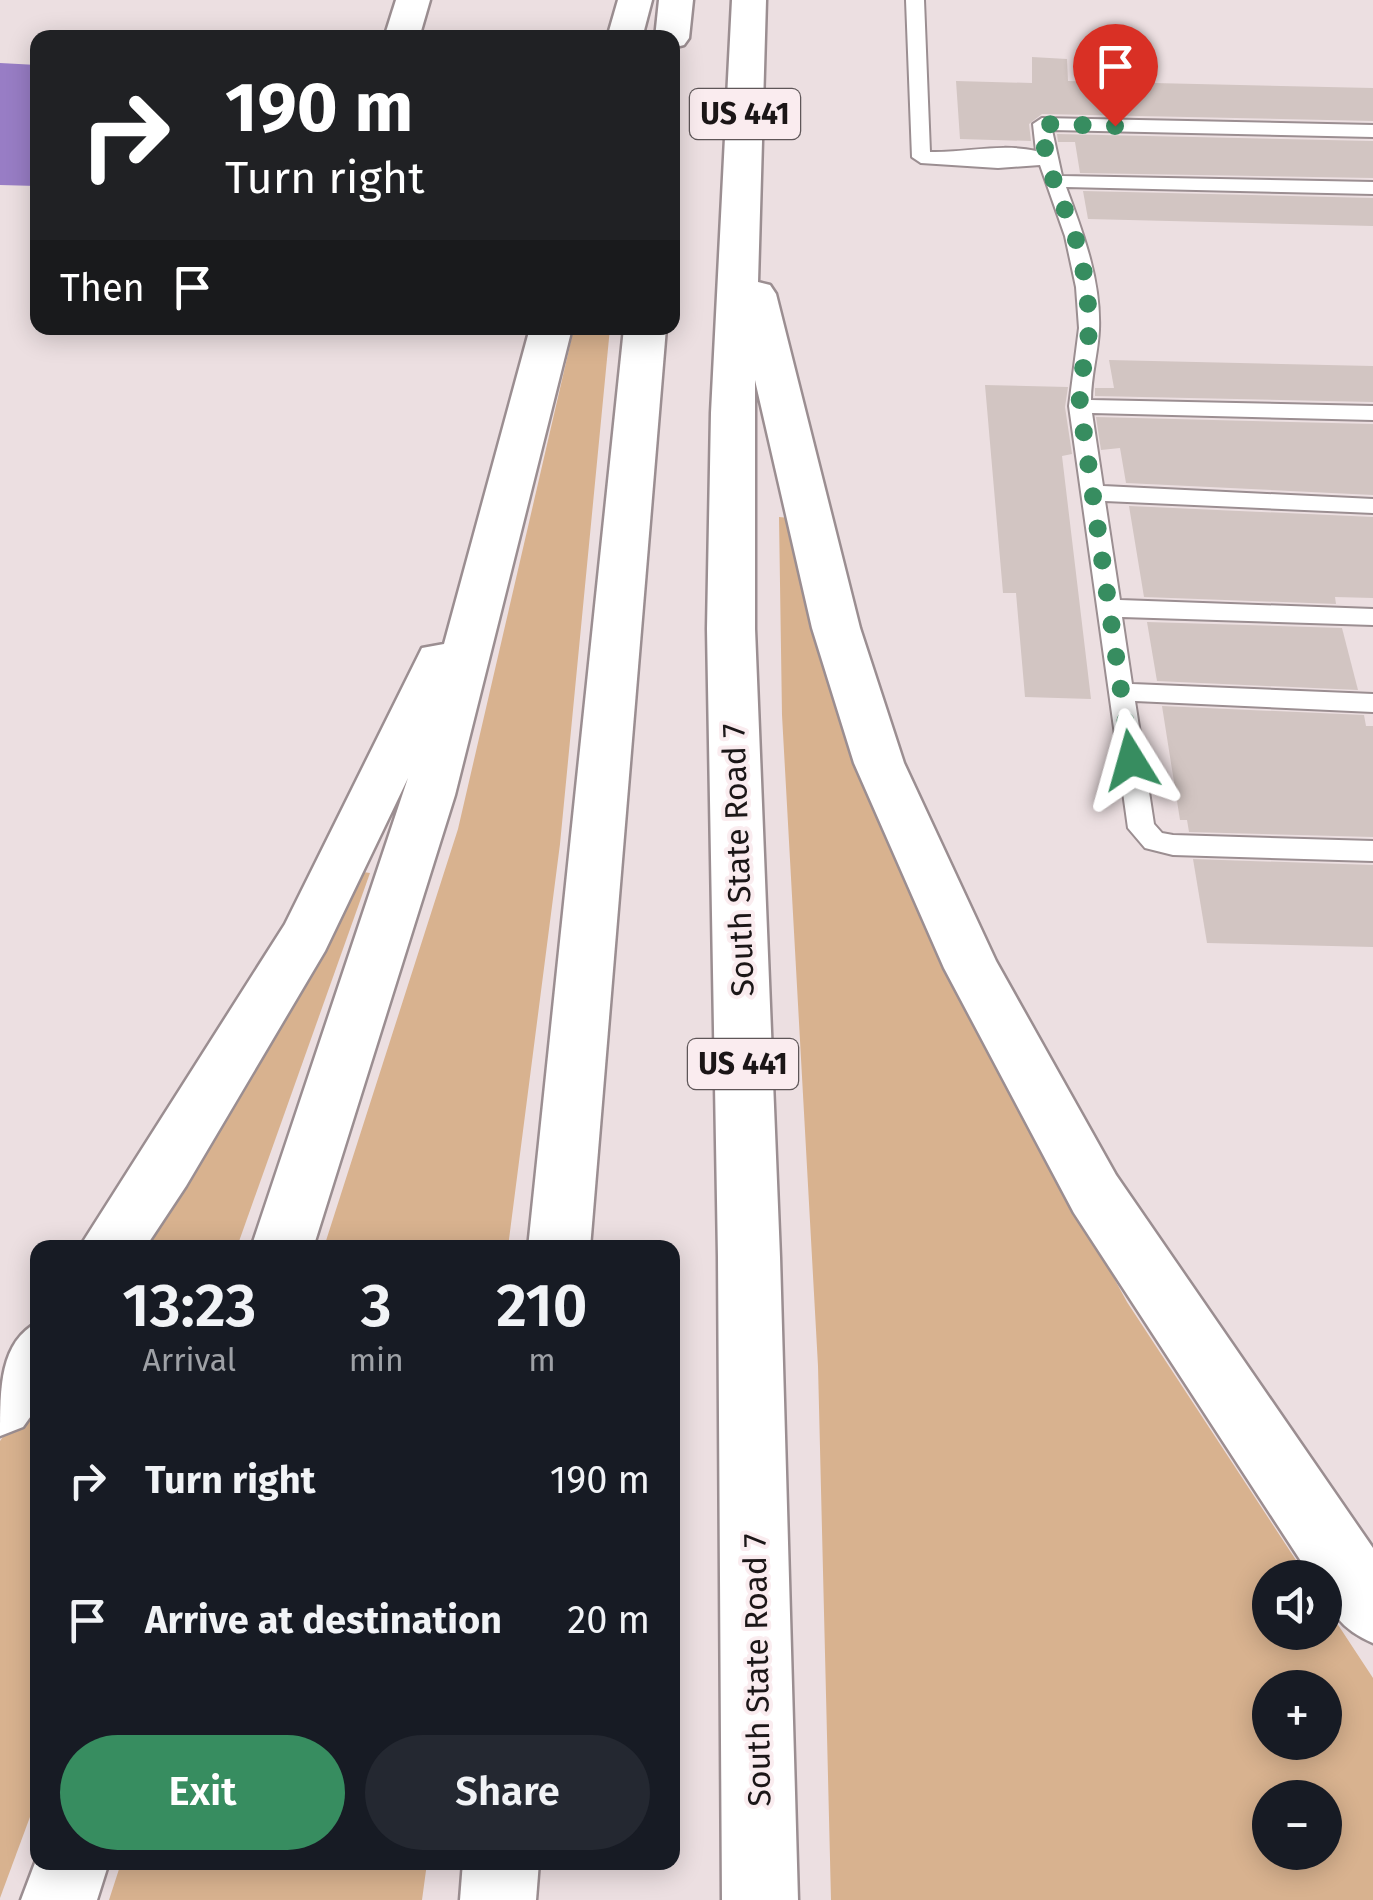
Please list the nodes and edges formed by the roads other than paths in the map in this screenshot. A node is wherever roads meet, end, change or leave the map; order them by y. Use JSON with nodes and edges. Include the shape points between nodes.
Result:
{"nodes":[{"id":1,"x":413,"y":0,"type":"edge"},
{"id":2,"x":635,"y":0,"type":"edge"},
{"id":3,"x":676,"y":0,"type":"edge"},
{"id":4,"x":749,"y":0,"type":"edge"},
{"id":5,"x":915,"y":0,"type":"edge"},
{"id":6,"x":404,"y":30,"type":"edge"},
{"id":7,"x":626,"y":30,"type":"edge"},
{"id":8,"x":673,"y":30,"type":"edge"},
{"id":9,"x":1373,"y":131,"type":"edge"},
{"id":10,"x":1044,"y":159,"type":"junction"},
{"id":11,"x":1052,"y":181,"type":"junction"},
{"id":12,"x":1373,"y":188,"type":"edge"},
{"id":13,"x":740,"y":228,"type":"junction"},
{"id":14,"x":549,"y":335,"type":"edge"},
{"id":15,"x":644,"y":335,"type":"edge"},
{"id":16,"x":1080,"y":406,"type":"junction"},
{"id":17,"x":1373,"y":413,"type":"edge"},
{"id":18,"x":1092,"y":492,"type":"junction"},
{"id":19,"x":1373,"y":506,"type":"edge"},
{"id":20,"x":497,"y":540,"type":"junction"},
{"id":21,"x":1109,"y":608,"type":"junction"},
{"id":22,"x":1373,"y":617,"type":"edge"},
{"id":23,"x":1121,"y":692,"type":"junction"},
{"id":24,"x":1373,"y":703,"type":"edge"},
{"id":25,"x":1373,"y":851,"type":"edge"},
{"id":26,"x":116,"y":1240,"type":"edge"},
{"id":27,"x":285,"y":1240,"type":"edge"},
{"id":28,"x":560,"y":1240,"type":"edge"},
{"id":29,"x":30,"y":1362,"type":"edge"},
{"id":30,"x":0,"y":1404,"type":"edge"},
{"id":31,"x":1373,"y":1608,"type":"edge"},
{"id":32,"x":69,"y":1870,"type":"edge"},
{"id":33,"x":500,"y":1870,"type":"edge"},
{"id":34,"x":60,"y":1900,"type":"edge"},
{"id":35,"x":498,"y":1900,"type":"edge"},
{"id":36,"x":760,"y":1900,"type":"edge"}],
"edges":[{"from":1,"to":6,"type":"main road"},
{"from":2,"to":7,"type":"main road"},
{"from":3,"to":8,"type":"main road"},
{"from":4,"to":13,"type":"main road","name":"South State Road 7","number":"US 441"},
{"from":5,"to":10,"type":"lane","via":[[921,157],[1024,164]]},
{"from":9,"to":10,"type":"lane","via":[[1042,124]]},
{"from":10,"to":11,"type":"lane"},
{"from":11,"to":12,"type":"lane"},
{"from":11,"to":16,"type":"lane","via":[[1084,272],[1089,330],[1078,380]]},
{"from":13,"to":31,"type":"main road","via":[[836,628],[879,762],[972,968],[1096,1194]]},
{"from":13,"to":36,"type":"main road","name":"South State Road 7","number":"US 441","via":[[731,629]]},
{"from":14,"to":20,"type":"main road"},
{"from":15,"to":28,"type":"main road"},
{"from":16,"to":17,"type":"lane"},
{"from":16,"to":18,"type":"lane"},
{"from":18,"to":19,"type":"lane"},
{"from":18,"to":21,"type":"lane"},
{"from":20,"to":26,"type":"main road","via":[[306,936]]},
{"from":20,"to":27,"type":"main road","via":[[429,795]]},
{"from":21,"to":22,"type":"lane"},
{"from":21,"to":23,"type":"lane"},
{"from":23,"to":24,"type":"lane"},
{"from":23,"to":25,"type":"lane","via":[[1142,828],[1154,842]]},
{"from":29,"to":30,"type":"main road"},
{"from":32,"to":34,"type":"main road"},
{"from":33,"to":35,"type":"main road"}]}
